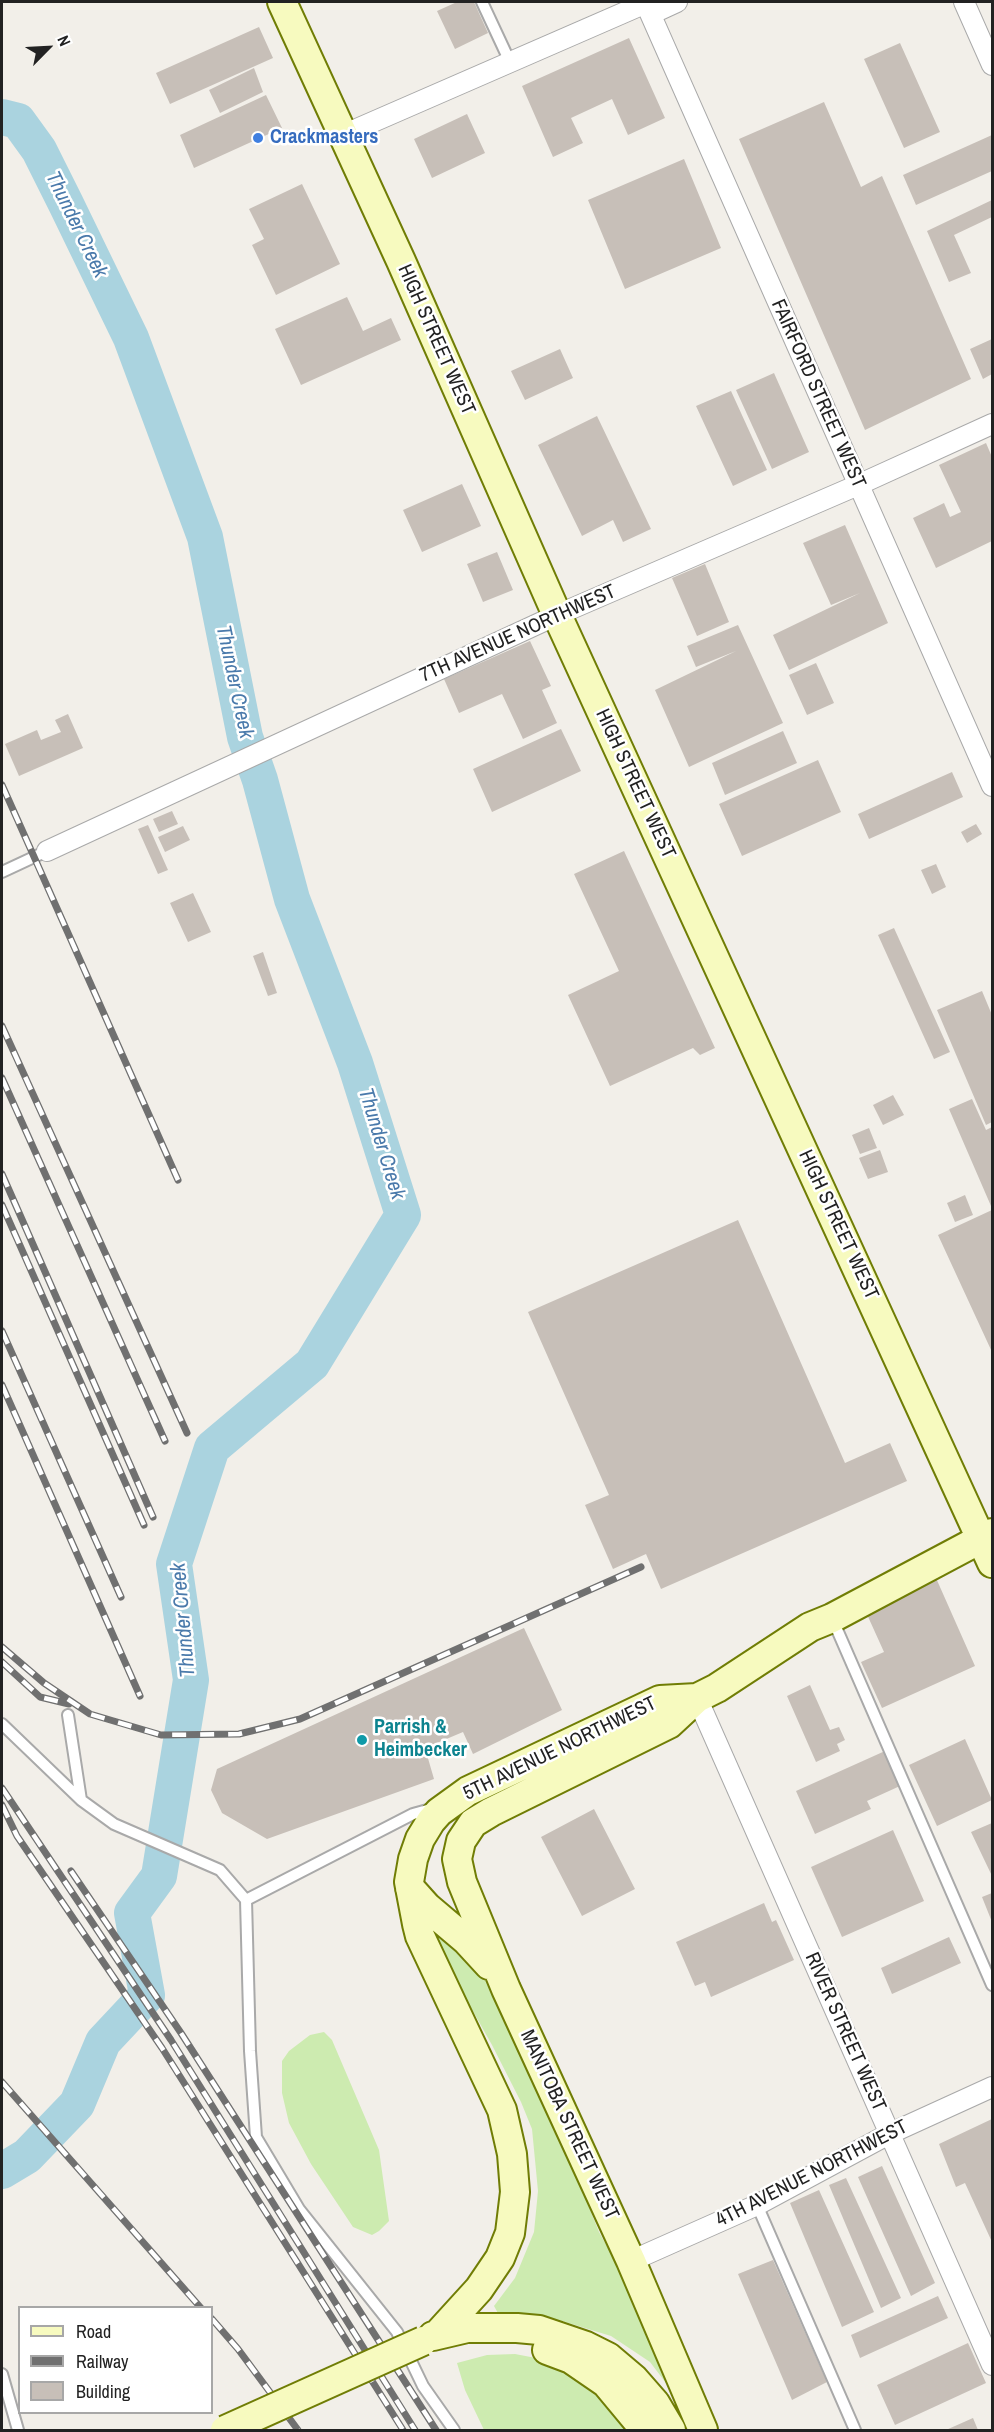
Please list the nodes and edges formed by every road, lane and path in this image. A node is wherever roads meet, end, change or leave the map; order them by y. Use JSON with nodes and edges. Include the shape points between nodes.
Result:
{"nodes":[{"id":1,"x":282,"y":2,"type":"edge"},
{"id":2,"x":482,"y":2,"type":"edge"},
{"id":3,"x":677,"y":2,"type":"edge"},
{"id":4,"x":964,"y":2,"type":"edge"},
{"id":5,"x":647,"y":6,"type":"edge"},
{"id":6,"x":510,"y":62,"type":"junction"},
{"id":7,"x":993,"y":65,"type":"edge"},
{"id":8,"x":343,"y":135,"type":"junction"},
{"id":9,"x":993,"y":424,"type":"edge"},
{"id":10,"x":858,"y":485,"type":"junction"},
{"id":11,"x":557,"y":615,"type":"junction"},
{"id":12,"x":993,"y":786,"type":"edge"},
{"id":13,"x":47,"y":851,"type":"joint"},
{"id":14,"x":2,"y":872,"type":"edge"},
{"id":15,"x":989,"y":1545,"type":"edge"},
{"id":16,"x":832,"y":1618,"type":"junction"},
{"id":17,"x":698,"y":1698,"type":"junction"},
{"id":18,"x":68,"y":1715,"type":"dead end"},
{"id":19,"x":2,"y":1724,"type":"edge"},
{"id":20,"x":81,"y":1800,"type":"junction"},
{"id":21,"x":448,"y":1805,"type":"junction"},
{"id":22,"x":410,"y":1888,"type":"junction"},
{"id":23,"x":246,"y":1900,"type":"junction"},
{"id":24,"x":993,"y":1984,"type":"edge"},
{"id":25,"x":506,"y":1989,"type":"junction"},
{"id":26,"x":993,"y":2087,"type":"edge"},
{"id":27,"x":889,"y":2134,"type":"junction"},
{"id":28,"x":757,"y":2205,"type":"junction"},
{"id":29,"x":631,"y":2261,"type":"junction"},
{"id":30,"x":430,"y":2337,"type":"junction"},
{"id":31,"x":993,"y":2365,"type":"edge"},
{"id":32,"x":2,"y":2374,"type":"edge"},
{"id":33,"x":18,"y":2430,"type":"edge"},
{"id":34,"x":225,"y":2430,"type":"edge"},
{"id":35,"x":454,"y":2430,"type":"edge"},
{"id":36,"x":645,"y":2430,"type":"edge"},
{"id":37,"x":671,"y":2430,"type":"edge"},
{"id":38,"x":703,"y":2430,"type":"edge"},
{"id":39,"x":855,"y":2430,"type":"edge"}],
"edges":[{"from":1,"to":8,"type":"main road","name":"HIGH STREET WEST"},
{"from":2,"to":6,"type":"lane"},
{"from":3,"to":5,"type":"street"},
{"from":4,"to":7,"type":"street"},
{"from":5,"to":6,"type":"street"},
{"from":5,"to":10,"type":"street","name":"FAIRFORD STREET WEST"},
{"from":6,"to":8,"type":"street"},
{"from":8,"to":11,"type":"main road","name":"HIGH STREET WEST"},
{"from":9,"to":10,"type":"street","name":"7TH AVENUE NORTHWEST"},
{"from":10,"to":11,"type":"street","name":"7TH AVENUE NORTHWEST"},
{"from":10,"to":12,"type":"street","name":"FAIRFORD STREET WEST"},
{"from":11,"to":13,"type":"street","name":"7TH AVENUE NORTHWEST"},
{"from":11,"to":15,"type":"main road","name":"HIGH STREET WEST"},
{"from":13,"to":14,"type":"lane"},
{"from":15,"to":16,"type":"main road","name":"5TH AVENUE NORTHWEST"},
{"from":16,"to":17,"type":"main road","name":"5TH AVENUE NORTHWEST","via":[[810,1627]]},
{"from":16,"to":24,"type":"lane"},
{"from":17,"to":21,"type":"main road","name":"5TH AVENUE NORTHWEST","via":[[660,1700],[468,1791]]},
{"from":17,"to":25,"type":"main road","name":"5TH AVENUE NORTHWEST","via":[[669,1724],[491,1812],[473,1823],[461,1841],[459,1872]]},
{"from":17,"to":27,"type":"street","name":"RIVER STREET WEST"},
{"from":18,"to":20,"type":"lane"},
{"from":19,"to":20,"type":"lane"},
{"from":20,"to":23,"type":"lane","via":[[114,1824],[220,1870]]},
{"from":21,"to":22,"type":"main road","name":"5TH AVENUE NORTHWEST","via":[[420,1839]]},
{"from":21,"to":23,"type":"lane","via":[[414,1814]]},
{"from":22,"to":25,"type":"main road","via":[[472,1946]]},
{"from":22,"to":30,"type":"main road","name":"5TH AVENUE NORTHWEST","via":[[420,1936],[502,2110],[514,2174],[514,2215],[500,2258],[479,2289]]},
{"from":23,"to":35,"type":"lane","via":[[256,2137],[299,2209],[397,2332],[423,2386]]},
{"from":25,"to":29,"type":"main road","name":"MANITOBA STREET WEST"},
{"from":26,"to":27,"type":"street","name":"4TH AVENUE NORTHWEST"},
{"from":27,"to":28,"type":"street","name":"4TH AVENUE NORTHWEST"},
{"from":27,"to":31,"type":"street","name":"RIVER STREET WEST"},
{"from":28,"to":29,"type":"street","name":"4TH AVENUE NORTHWEST"},
{"from":28,"to":39,"type":"lane"},
{"from":29,"to":38,"type":"main road","name":"MANITOBA STREET WEST"},
{"from":30,"to":34,"type":"main road","bridge":true},
{"from":30,"to":36,"type":"main road","via":[[450,2344],[526,2346],[571,2359],[606,2383]]},
{"from":30,"to":37,"type":"main road","via":[[467,2328],[517,2328],[539,2330],[586,2346],[608,2357],[634,2379]]},
{"from":32,"to":33,"type":"lane"}]}
